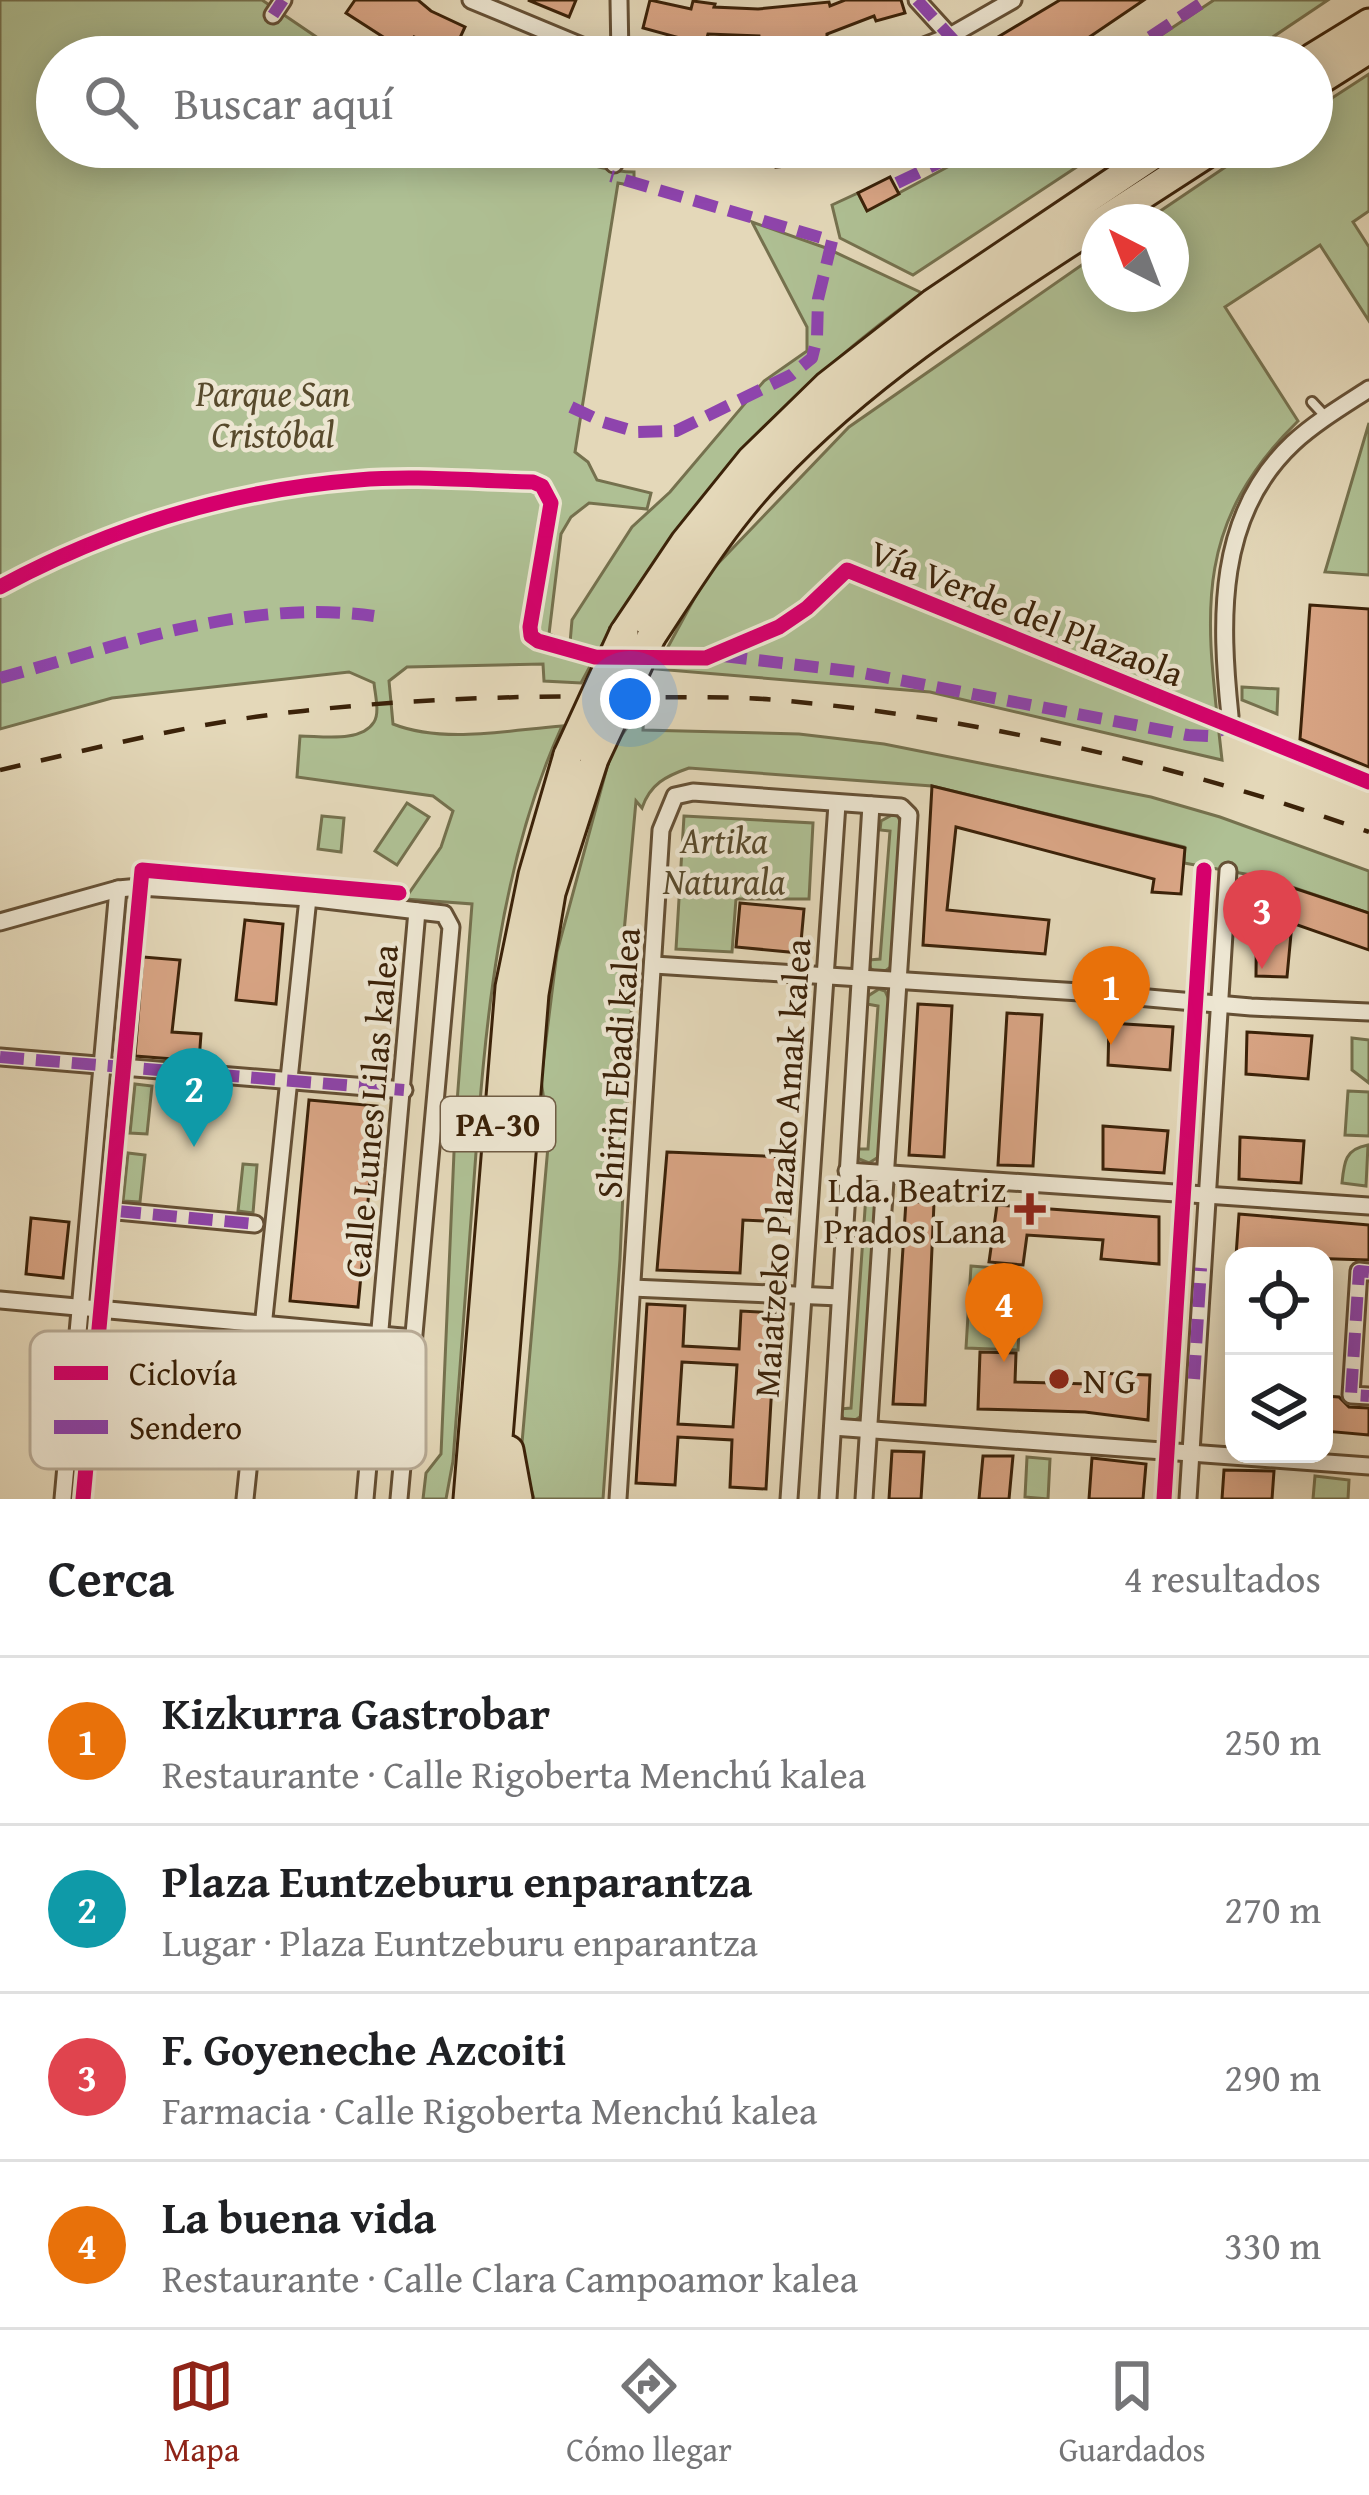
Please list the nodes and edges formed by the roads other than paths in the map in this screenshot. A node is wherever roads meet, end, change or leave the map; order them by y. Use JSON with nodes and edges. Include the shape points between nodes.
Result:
{"nodes":[{"id":1,"x":471,"y":0,"type":"edge"},
{"id":2,"x":619,"y":0,"type":"edge"},
{"id":3,"x":916,"y":0,"type":"edge"},
{"id":4,"x":1013,"y":0,"type":"edge"},
{"id":5,"x":1369,"y":23,"type":"edge"},
{"id":6,"x":558,"y":36,"type":"edge"},
{"id":7,"x":620,"y":36,"type":"edge"},
{"id":8,"x":950,"y":36,"type":"joint"},
{"id":9,"x":1333,"y":45,"type":"edge"},
{"id":10,"x":1369,"y":49,"type":"edge"},
{"id":11,"x":1333,"y":72,"type":"edge"},
{"id":12,"x":1134,"y":168,"type":"edge"},
{"id":13,"x":1185,"y":168,"type":"edge"},
{"id":14,"x":1129,"y":204,"type":"edge"},
{"id":15,"x":1081,"y":235,"type":"edge"},
{"id":16,"x":1362,"y":396,"type":"edge"},
{"id":17,"x":1312,"y":402,"type":"dead end"},
{"id":18,"x":1325,"y":417,"type":"junction"},
{"id":19,"x":638,"y":635,"type":"junction"},
{"id":20,"x":1230,"y":716,"type":"dead end"},
{"id":21,"x":581,"y":757,"type":"junction"},
{"id":22,"x":837,"y":804,"type":"junction"},
{"id":23,"x":871,"y":805,"type":"junction"},
{"id":24,"x":1228,"y":871,"type":"dead end"},
{"id":25,"x":118,"y":889,"type":"junction"},
{"id":26,"x":308,"y":898,"type":"junction"},
{"id":27,"x":417,"y":911,"type":"junction"},
{"id":28,"x":0,"y":922,"type":"edge"},
{"id":29,"x":654,"y":965,"type":"junction"},
{"id":30,"x":824,"y":976,"type":"junction"},
{"id":31,"x":859,"y":979,"type":"junction"},
{"id":32,"x":900,"y":982,"type":"junction"},
{"id":33,"x":1220,"y":1005,"type":"junction"},
{"id":34,"x":1369,"y":1012,"type":"edge"},
{"id":35,"x":0,"y":1057,"type":"edge"},
{"id":36,"x":100,"y":1065,"type":"junction"},
{"id":37,"x":289,"y":1080,"type":"junction"},
{"id":38,"x":404,"y":1090,"type":"junction"},
{"id":39,"x":524,"y":1107,"type":"junction"},
{"id":40,"x":498,"y":1130,"type":"junction"},
{"id":41,"x":847,"y":1172,"type":"junction"},
{"id":42,"x":886,"y":1173,"type":"junction"},
{"id":43,"x":1206,"y":1193,"type":"junction"},
{"id":44,"x":1369,"y":1206,"type":"edge"},
{"id":45,"x":117,"y":1210,"type":"dead end"},
{"id":46,"x":255,"y":1224,"type":"dead end"},
{"id":47,"x":1369,"y":1272,"type":"edge"},
{"id":48,"x":632,"y":1288,"type":"junction"},
{"id":49,"x":840,"y":1297,"type":"junction"},
{"id":50,"x":802,"y":1298,"type":"junction"},
{"id":51,"x":0,"y":1300,"type":"edge"},
{"id":52,"x":82,"y":1305,"type":"junction"},
{"id":53,"x":264,"y":1324,"type":"junction"},
{"id":54,"x":79,"y":1331,"type":"edge"},
{"id":55,"x":263,"y":1331,"type":"edge"},
{"id":56,"x":338,"y":1331,"type":"edge"},
{"id":57,"x":380,"y":1331,"type":"edge"},
{"id":58,"x":414,"y":1331,"type":"edge"},
{"id":59,"x":1369,"y":1396,"type":"edge"},
{"id":60,"x":832,"y":1427,"type":"junction"},
{"id":61,"x":868,"y":1429,"type":"junction"},
{"id":62,"x":1190,"y":1453,"type":"junction"},
{"id":63,"x":1369,"y":1466,"type":"edge"},
{"id":64,"x":248,"y":1469,"type":"edge"},
{"id":65,"x":368,"y":1469,"type":"edge"},
{"id":66,"x":402,"y":1469,"type":"edge"},
{"id":67,"x":63,"y":1498,"type":"edge"},
{"id":68,"x":78,"y":1499,"type":"edge"},
{"id":69,"x":245,"y":1499,"type":"edge"},
{"id":70,"x":365,"y":1499,"type":"edge"},
{"id":71,"x":399,"y":1499,"type":"edge"},
{"id":72,"x":452,"y":1499,"type":"edge"},
{"id":73,"x":468,"y":1499,"type":"edge"},
{"id":74,"x":493,"y":1499,"type":"edge"},
{"id":75,"x":518,"y":1499,"type":"edge"},
{"id":76,"x":618,"y":1499,"type":"edge"},
{"id":77,"x":789,"y":1499,"type":"edge"},
{"id":78,"x":828,"y":1499,"type":"edge"},
{"id":79,"x":863,"y":1499,"type":"edge"},
{"id":80,"x":1188,"y":1499,"type":"edge"}],
"edges":[{"from":1,"to":6,"type":"street"},
{"from":2,"to":7,"type":"street"},
{"from":3,"to":8,"type":"street"},
{"from":4,"to":8,"type":"street"},
{"from":5,"to":9,"type":"highway"},
{"from":10,"to":11,"type":"highway"},
{"from":12,"to":19,"type":"highway","number":"PA-30","via":[[827,386],[751,460],[685,542]]},
{"from":13,"to":14,"type":"highway","number":"PA-30"},
{"from":15,"to":19,"type":"highway","number":"PA-30","via":[[946,322],[842,403],[767,476]]},
{"from":16,"to":18,"type":"street"},
{"from":17,"to":18,"type":"lane"},
{"from":18,"to":20,"type":"street","via":[[1262,481],[1232,547],[1222,614]]},
{"from":19,"to":21,"type":"highway","number":"PA-30","bridge":true},
{"from":21,"to":39,"type":"highway","number":"PA-30","via":[[551,893]]},
{"from":21,"to":40,"type":"highway","number":"PA-30","via":[[533,875],[510,987]]},
{"from":22,"to":23,"type":"street"},
{"from":22,"to":29,"type":"street","name":"Shirin Ebadi kalea","via":[[675,796],[662,830]]},
{"from":22,"to":30,"type":"street","name":"Maiatzeko Plazako Amak kalea"},
{"from":23,"to":31,"type":"street","name":"Maiatzeko Plazako Amak kalea"},
{"from":23,"to":32,"type":"street","via":[[902,806],[909,814]]},
{"from":24,"to":33,"type":"street"},
{"from":25,"to":26,"type":"street"},
{"from":25,"to":28,"type":"street"},
{"from":25,"to":36,"type":"street"},
{"from":26,"to":27,"type":"street"},
{"from":26,"to":37,"type":"street"},
{"from":27,"to":38,"type":"street","name":"Calle Lunes Lilas kalea"},
{"from":27,"to":58,"type":"street","name":"Calle Lunes Lilas kalea","via":[[444,914],[451,927]]},
{"from":29,"to":30,"type":"street"},
{"from":29,"to":48,"type":"street","name":"Shirin Ebadi kalea"},
{"from":30,"to":31,"type":"street"},
{"from":30,"to":50,"type":"street","name":"Maiatzeko Plazako Amak kalea"},
{"from":31,"to":32,"type":"street"},
{"from":31,"to":41,"type":"street","name":"Maiatzeko Plazako Amak kalea"},
{"from":32,"to":33,"type":"street"},
{"from":32,"to":42,"type":"street"},
{"from":33,"to":34,"type":"street"},
{"from":33,"to":43,"type":"street"},
{"from":35,"to":36,"type":"street"},
{"from":36,"to":37,"type":"street","via":[[260,1087]]},
{"from":36,"to":52,"type":"street"},
{"from":37,"to":38,"type":"street"},
{"from":37,"to":53,"type":"street"},
{"from":38,"to":57,"type":"street","name":"Calle Lunes Lilas kalea"},
{"from":39,"to":74,"type":"highway","number":"PA-30"},
{"from":39,"to":75,"type":"highway","via":[[530,1175],[509,1455]]},
{"from":40,"to":72,"type":"highway","via":[[480,1219]]},
{"from":40,"to":73,"type":"highway","number":"PA-30"},
{"from":41,"to":42,"type":"street"},
{"from":41,"to":49,"type":"street","name":"Maiatzeko Plazako Amak kalea"},
{"from":42,"to":43,"type":"street"},
{"from":42,"to":61,"type":"street"},
{"from":43,"to":44,"type":"street"},
{"from":43,"to":62,"type":"street"},
{"from":45,"to":46,"type":"street"},
{"from":47,"to":59,"type":"street","via":[[1359,1271],[1351,1395]]},
{"from":48,"to":50,"type":"street"},
{"from":48,"to":76,"type":"street","name":"Shirin Ebadi kalea"},
{"from":49,"to":50,"type":"street"},
{"from":49,"to":60,"type":"street","name":"Maiatzeko Plazako Amak kalea"},
{"from":50,"to":77,"type":"street","name":"Maiatzeko Plazako Amak kalea"},
{"from":51,"to":52,"type":"street"},
{"from":52,"to":53,"type":"street"},
{"from":52,"to":54,"type":"street"},
{"from":53,"to":55,"type":"street"},
{"from":53,"to":56,"type":"street"},
{"from":60,"to":61,"type":"street"},
{"from":60,"to":78,"type":"street","name":"Maiatzeko Plazako Amak kalea"},
{"from":61,"to":62,"type":"street"},
{"from":61,"to":79,"type":"street"},
{"from":62,"to":63,"type":"street"},
{"from":62,"to":80,"type":"street"},
{"from":64,"to":69,"type":"street"},
{"from":65,"to":70,"type":"street","name":"Calle Lunes Lilas kalea"},
{"from":66,"to":71,"type":"street","name":"Calle Lunes Lilas kalea"},
{"from":67,"to":68,"type":"street"}]}
